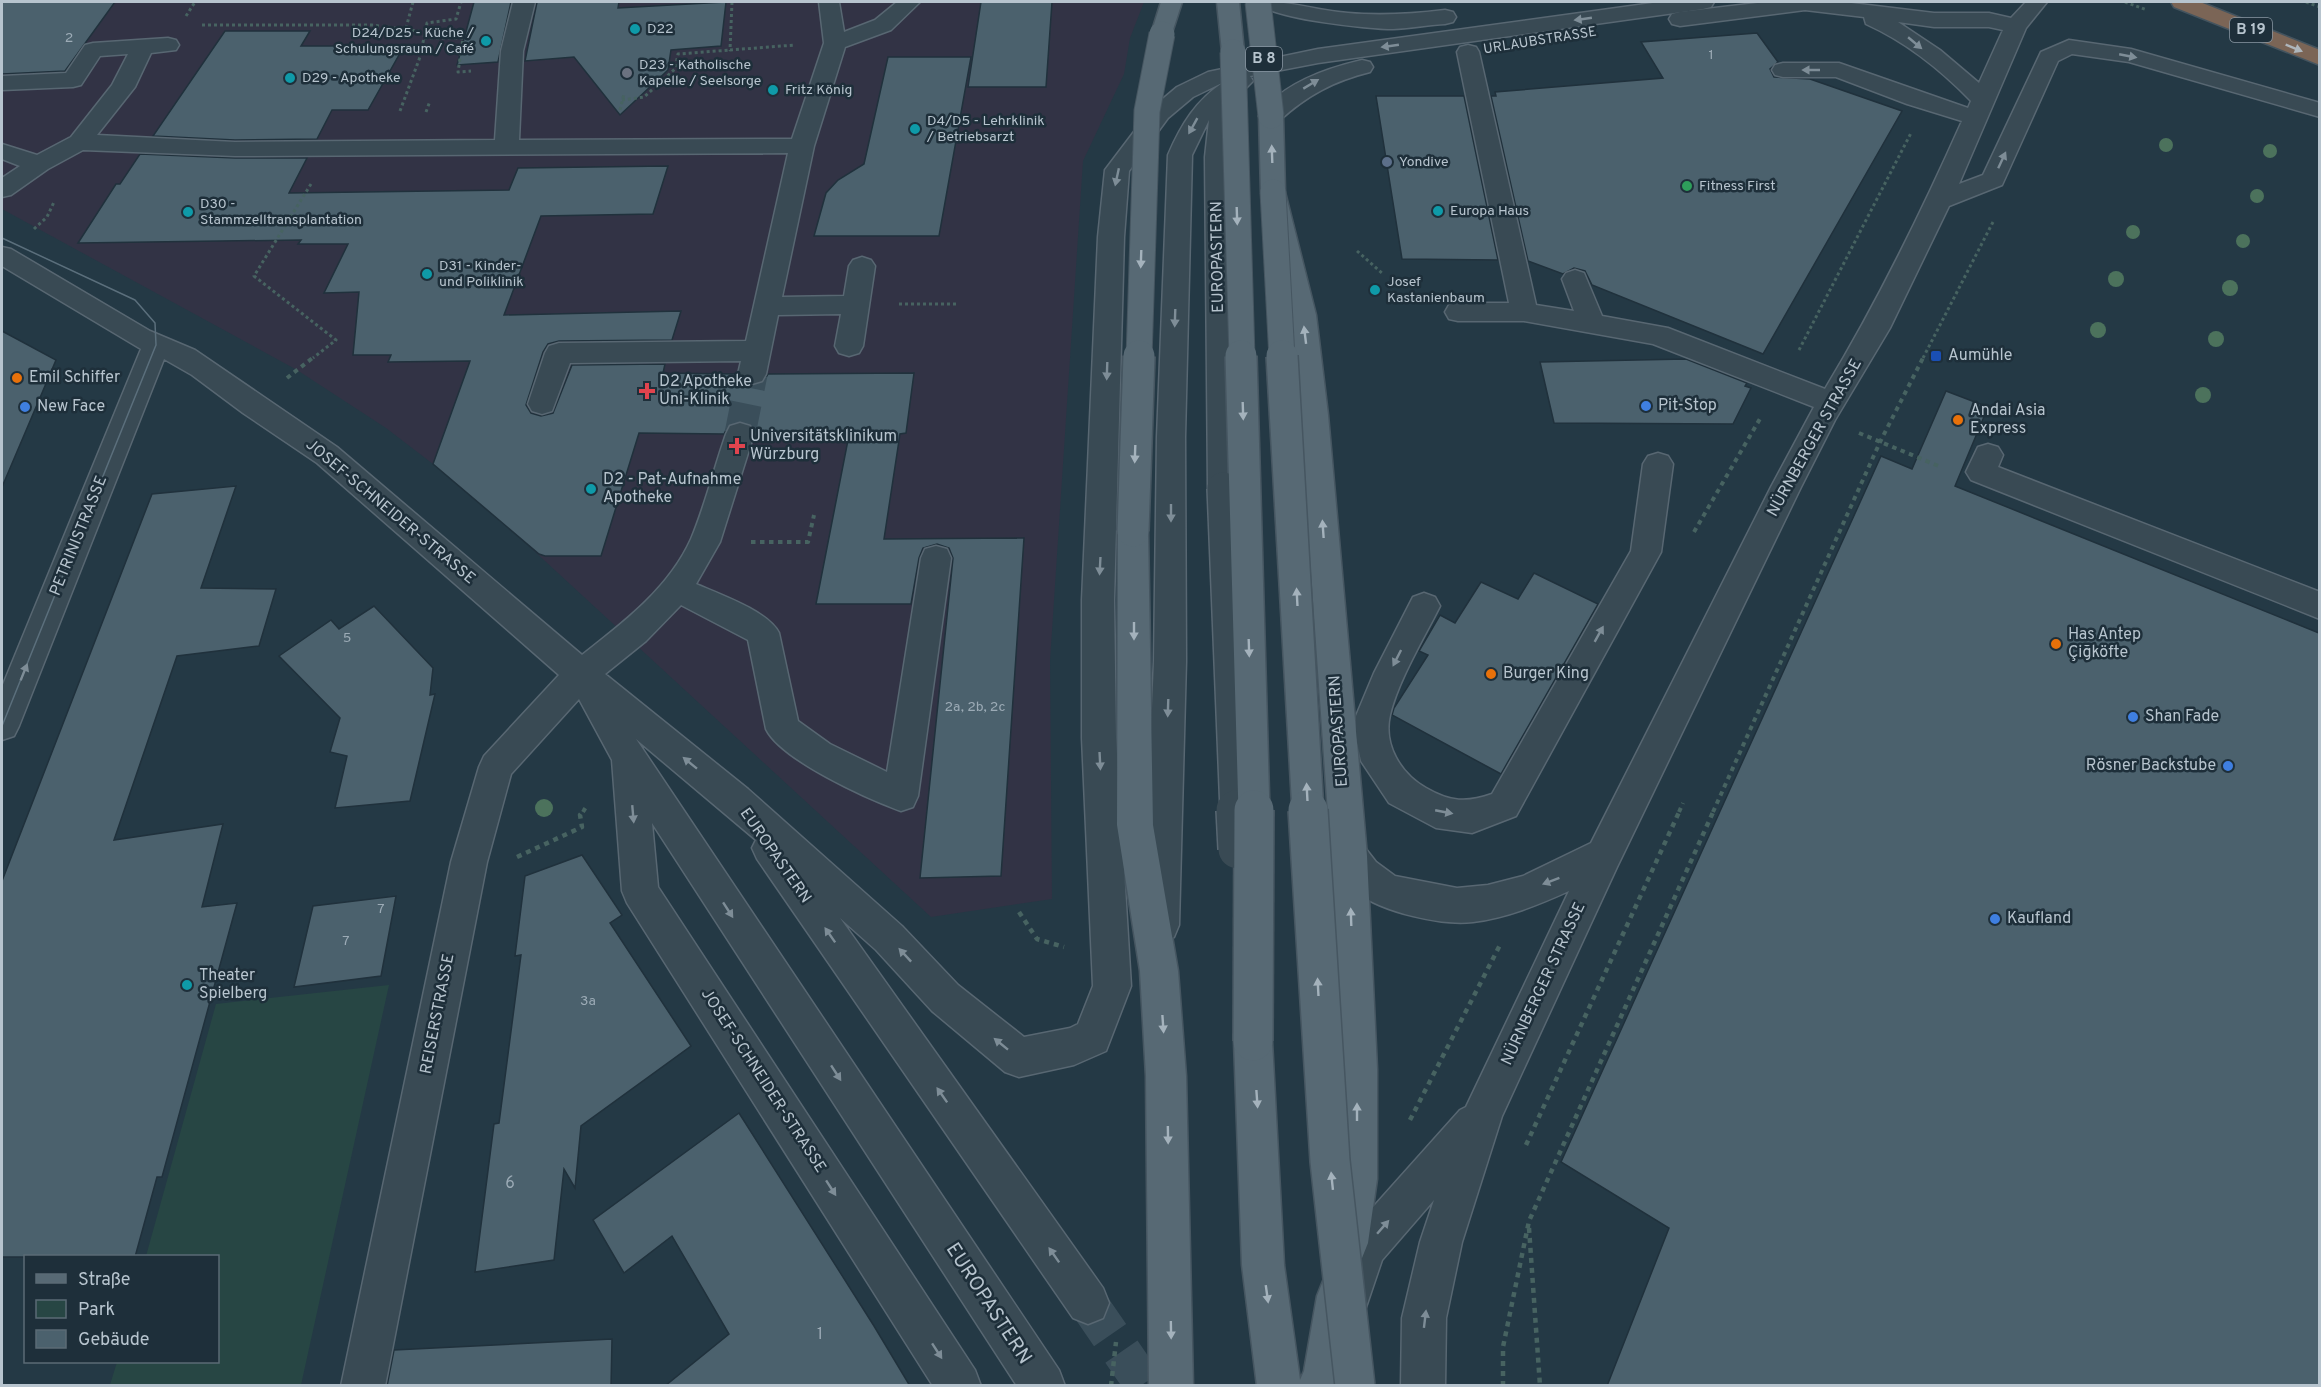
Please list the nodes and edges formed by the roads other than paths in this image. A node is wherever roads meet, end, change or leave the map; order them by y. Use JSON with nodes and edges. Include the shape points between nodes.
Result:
{"nodes":[{"id":1,"x":524,"y":2,"type":"edge"},
{"id":2,"x":829,"y":2,"type":"edge"},
{"id":3,"x":910,"y":2,"type":"edge"},
{"id":4,"x":1171,"y":2,"type":"edge"},
{"id":5,"x":1228,"y":2,"type":"edge"},
{"id":6,"x":1258,"y":2,"type":"edge"},
{"id":7,"x":1268,"y":2,"type":"edge"},
{"id":8,"x":1566,"y":2,"type":"edge"},
{"id":9,"x":1703,"y":2,"type":"edge"},
{"id":10,"x":1981,"y":2,"type":"edge"},
{"id":11,"x":2037,"y":2,"type":"edge"},
{"id":12,"x":2182,"y":2,"type":"edge"},
{"id":13,"x":2236,"y":2,"type":"edge"},
{"id":14,"x":1824,"y":5,"type":"junction"},
{"id":15,"x":2017,"y":15,"type":"edge"},
{"id":16,"x":2319,"y":36,"type":"edge"},
{"id":17,"x":834,"y":43,"type":"junction"},
{"id":18,"x":168,"y":45,"type":"dead end"},
{"id":19,"x":142,"y":48,"type":"junction"},
{"id":20,"x":1468,"y":52,"type":"junction"},
{"id":21,"x":1318,"y":56,"type":"joint"},
{"id":22,"x":2319,"y":58,"type":"edge"},
{"id":23,"x":1272,"y":64,"type":"junction"},
{"id":24,"x":1783,"y":70,"type":"dead end"},
{"id":25,"x":2,"y":83,"type":"edge"},
{"id":26,"x":1234,"y":86,"type":"junction"},
{"id":27,"x":1980,"y":109,"type":"junction"},
{"id":28,"x":2319,"y":110,"type":"edge"},
{"id":29,"x":1271,"y":116,"type":"junction"},
{"id":30,"x":79,"y":142,"type":"junction"},
{"id":31,"x":802,"y":146,"type":"junction"},
{"id":32,"x":507,"y":149,"type":"junction"},
{"id":33,"x":2,"y":151,"type":"edge"},
{"id":34,"x":39,"y":164,"type":"junction"},
{"id":35,"x":2,"y":189,"type":"edge"},
{"id":36,"x":1273,"y":192,"type":"junction"},
{"id":37,"x":1940,"y":201,"type":"junction"},
{"id":38,"x":2,"y":255,"type":"edge"},
{"id":39,"x":862,"y":266,"type":"dead end"},
{"id":40,"x":1575,"y":279,"type":"dead end"},
{"id":41,"x":856,"y":305,"type":"junction"},
{"id":42,"x":767,"y":306,"type":"junction"},
{"id":43,"x":1458,"y":312,"type":"dead end"},
{"id":44,"x":1524,"y":312,"type":"junction"},
{"id":45,"x":1592,"y":324,"type":"junction"},
{"id":46,"x":148,"y":342,"type":"junction"},
{"id":47,"x":849,"y":346,"type":"dead end"},
{"id":48,"x":1831,"y":403,"type":"junction"},
{"id":49,"x":542,"y":404,"type":"dead end"},
{"id":50,"x":740,"y":434,"type":"tunnel mouth"},
{"id":51,"x":1658,"y":464,"type":"dead end"},
{"id":52,"x":1985,"y":464,"type":"road end"},
{"id":53,"x":936,"y":558,"type":"dead end"},
{"id":54,"x":677,"y":589,"type":"junction"},
{"id":55,"x":1424,"y":606,"type":"dead end"},
{"id":56,"x":2319,"y":606,"type":"edge"},
{"id":57,"x":2,"y":668,"type":"edge"},
{"id":58,"x":581,"y":674,"type":"junction"},
{"id":59,"x":2,"y":726,"type":"edge"},
{"id":60,"x":628,"y":756,"type":"junction"},
{"id":61,"x":736,"y":800,"type":"junction"},
{"id":62,"x":1135,"y":825,"type":"junction"},
{"id":63,"x":1604,"y":855,"type":"junction"},
{"id":64,"x":1349,"y":856,"type":"junction"},
{"id":65,"x":696,"y":861,"type":"joint"},
{"id":66,"x":1159,"y":971,"type":"junction"},
{"id":67,"x":1112,"y":986,"type":"junction"},
{"id":68,"x":1253,"y":1041,"type":"junction"},
{"id":69,"x":1484,"y":1112,"type":"junction"},
{"id":70,"x":1088,"y":1303,"type":"tunnel mouth"},
{"id":71,"x":1423,"y":1381,"type":"edge"},
{"id":72,"x":1333,"y":1383,"type":"edge"},
{"id":73,"x":363,"y":1386,"type":"edge"},
{"id":74,"x":959,"y":1386,"type":"edge"},
{"id":75,"x":1042,"y":1386,"type":"edge"},
{"id":76,"x":1171,"y":1386,"type":"edge"},
{"id":77,"x":1280,"y":1386,"type":"edge"}],
"edges":[{"from":1,"to":32,"type":"street","via":[[512,51]]},
{"from":2,"to":17,"type":"street"},
{"from":3,"to":17,"type":"street","via":[[883,25]]},
{"from":4,"to":62,"type":"main road","name":"EUROPASTERN","one_way":true,"bridge":true,"via":[[1147,111],[1133,531]]},
{"from":5,"to":68,"type":"main road","name":"EUROPASTERN","number":"B 8","one_way":true,"bridge":true,"via":[[1233,52],[1255,843]]},
{"from":6,"to":29,"type":"main road","name":"EUROPASTERN","number":"B 8","bridge":true},
{"from":7,"to":8,"type":"street","via":[[1346,20],[1394,22]]},
{"from":9,"to":21,"type":"street","name":"URLAUBSTRASSE","one_way":true},
{"from":10,"to":15,"type":"street"},
{"from":11,"to":15,"type":"street","name":"NÜRNBERGER STRASSE"},
{"from":12,"to":22,"type":"highway","number":"B 19","one_way":true},
{"from":13,"to":16,"type":"highway","number":"B 19"},
{"from":14,"to":15,"type":"street","name":"URLAUBSTRASSE","via":[[1934,20],[1989,20]]},
{"from":14,"to":20,"type":"street","name":"URLAUBSTRASSE","via":[[1745,9]]},
{"from":14,"to":27,"type":"street","name":"URLAUBSTRASSE","one_way":true,"via":[[1887,24],[1963,79]]},
{"from":15,"to":27,"type":"street","name":"NÜRNBERGER STRASSE"},
{"from":17,"to":31,"type":"street"},
{"from":18,"to":19,"type":"street"},
{"from":19,"to":25,"type":"street","via":[[93,50],[73,80]]},
{"from":19,"to":30,"type":"street","via":[[123,87]]},
{"from":29,"to":20,"type":"street","name":"URLAUBSTRASSE","one_way":true,"via":[[1292,95],[1335,73]]},
{"from":20,"to":44,"type":"street"},
{"from":21,"to":23,"type":"street","name":"EUROPASTERN"},
{"from":23,"to":26,"type":"street","name":"EUROPASTERN"},
{"from":23,"to":67,"type":"street","name":"EUROPASTERN","one_way":true,"via":[[1216,77],[1185,92],[1160,113],[1117,170],[1111,237],[1098,600],[1099,738]]},
{"from":27,"to":24,"type":"street","one_way":true,"via":[[1916,99],[1839,70]]},
{"from":26,"to":66,"type":"street","name":"EUROPASTERN","one_way":true,"via":[[1201,112],[1180,154],[1171,437],[1170,672]]},
{"from":26,"to":68,"type":"street","name":"EUROPASTERN","bridge":true,"via":[[1219,125],[1216,158],[1223,488],[1239,866]]},
{"from":27,"to":37,"type":"street","name":"NÜRNBERGER STRASSE"},
{"from":37,"to":28,"type":"street","one_way":true,"via":[[1993,180],[2049,57],[2069,47],[2132,56]]},
{"from":36,"to":29,"type":"main road","name":"EUROPASTERN","number":"B 8","one_way":true},
{"from":30,"to":32,"type":"street","via":[[235,149]]},
{"from":30,"to":34,"type":"street"},
{"from":31,"to":32,"type":"street"},
{"from":31,"to":42,"type":"street"},
{"from":33,"to":34,"type":"street"},
{"from":34,"to":35,"type":"street"},
{"from":64,"to":36,"type":"main road","name":"EUROPASTERN","one_way":true,"bridge":true,"via":[[1303,315]]},
{"from":72,"to":36,"type":"main road","name":"EUROPASTERN","number":"B 8","one_way":true,"bridge":true,"via":[[1330,1161]]},
{"from":37,"to":48,"type":"street","name":"NÜRNBERGER STRASSE","via":[[1876,328]]},
{"from":38,"to":46,"type":"street","name":"JOSEF-SCHNEIDER-STRASSE"},
{"from":39,"to":41,"type":"street"},
{"from":40,"to":45,"type":"street"},
{"from":41,"to":42,"type":"street"},
{"from":41,"to":47,"type":"street"},
{"from":42,"to":49,"type":"street","via":[[755,362],[559,353]]},
{"from":43,"to":44,"type":"street"},
{"from":44,"to":45,"type":"street"},
{"from":45,"to":48,"type":"street","via":[[1659,335]]},
{"from":46,"to":57,"type":"street","name":"PETRINISTRASSE"},
{"from":46,"to":58,"type":"street","name":"JOSEF-SCHNEIDER-STRASSE","via":[[185,357],[327,455]]},
{"from":59,"to":46,"type":"street","name":"PETRINISTRASSE","one_way":true},
{"from":48,"to":63,"type":"street","name":"NÜRNBERGER STRASSE"},
{"from":50,"to":54,"type":"street","name":"REISERSTRASSE","via":[[705,542]]},
{"from":55,"to":51,"type":"street","one_way":true,"via":[[1373,716],[1378,761],[1401,792],[1436,812],[1472,817],[1504,805],[1646,552]]},
{"from":52,"to":56,"type":"street"},
{"from":53,"to":54,"type":"street","via":[[901,796],[818,755],[783,729],[763,633]]},
{"from":54,"to":58,"type":"street","name":"REISERSTRASSE","via":[[635,632]]},
{"from":58,"to":60,"type":"street","name":"JOSEF-SCHNEIDER-STRASSE"},
{"from":61,"to":58,"type":"street","name":"JOSEF-SCHNEIDER-STRASSE","one_way":true},
{"from":58,"to":73,"type":"street","name":"REISERSTRASSE","via":[[496,767],[469,862]]},
{"from":60,"to":65,"type":"street","name":"JOSEF-SCHNEIDER-STRASSE"},
{"from":60,"to":74,"type":"street","name":"JOSEF-SCHNEIDER-STRASSE","one_way":true,"via":[[640,891]]},
{"from":67,"to":61,"type":"street","name":"EUROPASTERN","one_way":true,"via":[[1092,1037],[1074,1046],[1019,1058],[945,998],[890,938]]},
{"from":70,"to":61,"type":"street","name":"EUROPASTERN","one_way":true},
{"from":62,"to":66,"type":"main road","name":"EUROPASTERN"},
{"from":62,"to":67,"type":"street","name":"EUROPASTERN"},
{"from":63,"to":64,"type":"street","one_way":true,"via":[[1510,897],[1469,905],[1438,904],[1373,885]]},
{"from":63,"to":69,"type":"street","name":"NÜRNBERGER STRASSE"},
{"from":72,"to":64,"type":"main road","name":"EUROPASTERN","one_way":true,"via":[[1357,1179]]},
{"from":65,"to":75,"type":"street","name":"EUROPASTERN","one_way":true},
{"from":66,"to":76,"type":"main road","name":"EUROPASTERN","one_way":true,"via":[[1166,1076]]},
{"from":68,"to":77,"type":"main road","name":"EUROPASTERN","number":"B 8","one_way":true,"via":[[1263,1265]]},
{"from":71,"to":69,"type":"street","name":"NÜRNBERGER STRASSE","one_way":true,"via":[[1424,1318],[1441,1242]]},
{"from":72,"to":69,"type":"street","name":"NÜRNBERGER STRASSE","one_way":true,"via":[[1365,1248]]}]}
